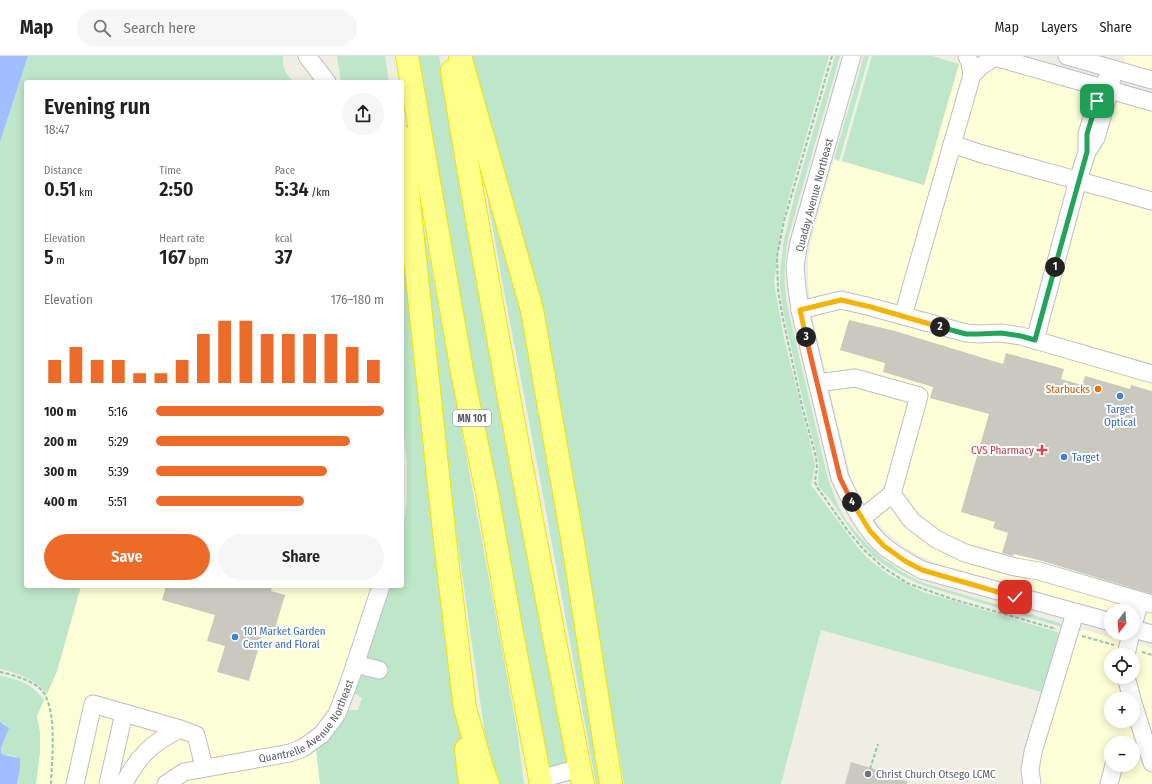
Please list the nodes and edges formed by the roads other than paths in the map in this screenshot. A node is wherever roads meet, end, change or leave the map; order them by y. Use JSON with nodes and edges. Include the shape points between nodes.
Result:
{"nodes":[{"id":1,"x":393,"y":56,"type":"edge"},
{"id":2,"x":407,"y":56,"type":"edge"},
{"id":3,"x":449,"y":56,"type":"edge"},
{"id":4,"x":460,"y":56,"type":"edge"},
{"id":5,"x":852,"y":56,"type":"edge"},
{"id":6,"x":967,"y":56,"type":"edge"},
{"id":7,"x":1067,"y":56,"type":"edge"},
{"id":8,"x":993,"y":57,"type":"edge"},
{"id":9,"x":312,"y":59,"type":"edge"},
{"id":10,"x":1115,"y":63,"type":"edge"},
{"id":11,"x":972,"y":75,"type":"junction"},
{"id":12,"x":326,"y":80,"type":"edge"},
{"id":13,"x":396,"y":80,"type":"edge"},
{"id":14,"x":1152,"y":80,"type":"edge"},
{"id":15,"x":1105,"y":89,"type":"junction"},
{"id":16,"x":1152,"y":102,"type":"edge"},
{"id":17,"x":952,"y":144,"type":"junction"},
{"id":18,"x":404,"y":156,"type":"edge"},
{"id":19,"x":1078,"y":180,"type":"junction"},
{"id":20,"x":1152,"y":202,"type":"edge"},
{"id":21,"x":800,"y":310,"type":"junction"},
{"id":22,"x":903,"y":316,"type":"junction"},
{"id":23,"x":1035,"y":340,"type":"junction"},
{"id":24,"x":1152,"y":374,"type":"edge"},
{"id":25,"x":817,"y":383,"type":"junction"},
{"id":26,"x":892,"y":494,"type":"junction"},
{"id":27,"x":862,"y":518,"type":"junction"},
{"id":28,"x":380,"y":588,"type":"edge"},
{"id":29,"x":1146,"y":602,"type":"edge"},
{"id":30,"x":1075,"y":612,"type":"junction"},
{"id":31,"x":1140,"y":614,"type":"edge"},
{"id":32,"x":1104,"y":620,"type":"edge"},
{"id":33,"x":1140,"y":630,"type":"edge"},
{"id":34,"x":1152,"y":634,"type":"edge"},
{"id":35,"x":355,"y":664,"type":"junction"},
{"id":36,"x":379,"y":670,"type":"dead end"},
{"id":37,"x":465,"y":708,"type":"junction"},
{"id":38,"x":124,"y":713,"type":"junction"},
{"id":39,"x":180,"y":729,"type":"junction"},
{"id":40,"x":1140,"y":743,"type":"edge"},
{"id":41,"x":1152,"y":763,"type":"edge"},
{"id":42,"x":204,"y":767,"type":"junction"},
{"id":43,"x":1112,"y":772,"type":"edge"},
{"id":44,"x":582,"y":776,"type":"edge"},
{"id":45,"x":541,"y":781,"type":"edge"},
{"id":46,"x":610,"y":782,"type":"edge"},
{"id":47,"x":75,"y":784,"type":"edge"},
{"id":48,"x":108,"y":784,"type":"edge"},
{"id":49,"x":124,"y":784,"type":"edge"},
{"id":50,"x":166,"y":784,"type":"edge"},
{"id":51,"x":470,"y":784,"type":"edge"},
{"id":52,"x":488,"y":784,"type":"edge"},
{"id":53,"x":1032,"y":784,"type":"edge"},
{"id":54,"x":1109,"y":784,"type":"edge"}],
"edges":[{"from":1,"to":13,"type":"highway"},
{"from":2,"to":45,"type":"highway","number":"MN 101","via":[[464,377]]},
{"from":3,"to":44,"type":"highway","via":[[488,285]]},
{"from":4,"to":46,"type":"highway","via":[[532,310],[573,543]]},
{"from":5,"to":21,"type":"street","name":"Quaday Avenue Northeast","via":[[799,242],[795,266]]},
{"from":6,"to":11,"type":"street"},
{"from":7,"to":10,"type":"street"},
{"from":8,"to":11,"type":"street"},
{"from":8,"to":15,"type":"street"},
{"from":9,"to":12,"type":"street"},
{"from":10,"to":14,"type":"street"},
{"from":10,"to":15,"type":"street"},
{"from":11,"to":17,"type":"street"},
{"from":15,"to":16,"type":"street"},
{"from":15,"to":19,"type":"street","via":[[1087,134],[1087,152]]},
{"from":17,"to":19,"type":"street"},
{"from":17,"to":22,"type":"street"},
{"from":18,"to":37,"type":"highway"},
{"from":19,"to":20,"type":"street"},
{"from":19,"to":23,"type":"street"},
{"from":21,"to":22,"type":"street","via":[[841,300]]},
{"from":21,"to":25,"type":"street","name":"Quaday Avenue Northeast"},
{"from":22,"to":23,"type":"street","via":[[966,334],[1001,333]]},
{"from":23,"to":24,"type":"street"},
{"from":25,"to":26,"type":"street","via":[[855,378],[919,396]]},
{"from":25,"to":27,"type":"street","name":"Quaday Avenue Northeast","via":[[840,478]]},
{"from":26,"to":27,"type":"street"},
{"from":26,"to":29,"type":"street","via":[[912,521],[936,539],[965,553]]},
{"from":27,"to":30,"type":"street","name":"Quaday Avenue Northeast","via":[[884,546],[922,570]]},
{"from":28,"to":35,"type":"street","name":"Quantrelle Avenue Northeast"},
{"from":29,"to":31,"type":"street"},
{"from":30,"to":32,"type":"street","name":"Quaday Avenue Northeast"},
{"from":30,"to":53,"type":"street","via":[[1034,752],[1030,770]]},
{"from":33,"to":34,"type":"street"},
{"from":35,"to":36,"type":"street"},
{"from":35,"to":42,"type":"street","name":"Quantrelle Avenue Northeast","via":[[337,714],[322,734],[312,742],[290,753]]},
{"from":37,"to":51,"type":"highway","via":[[465,739]]},
{"from":37,"to":52,"type":"highway"},
{"from":38,"to":39,"type":"street"},
{"from":38,"to":47,"type":"street","via":[[93,704]]},
{"from":38,"to":48,"type":"street"},
{"from":39,"to":42,"type":"street","via":[[196,735]]},
{"from":39,"to":49,"type":"street","via":[[163,738],[141,756]]},
{"from":40,"to":41,"type":"street"},
{"from":42,"to":50,"type":"street","name":"Quantrelle Avenue Northeast","via":[[184,772]]},
{"from":43,"to":54,"type":"street"},
{"from":44,"to":45,"type":"street"}]}
